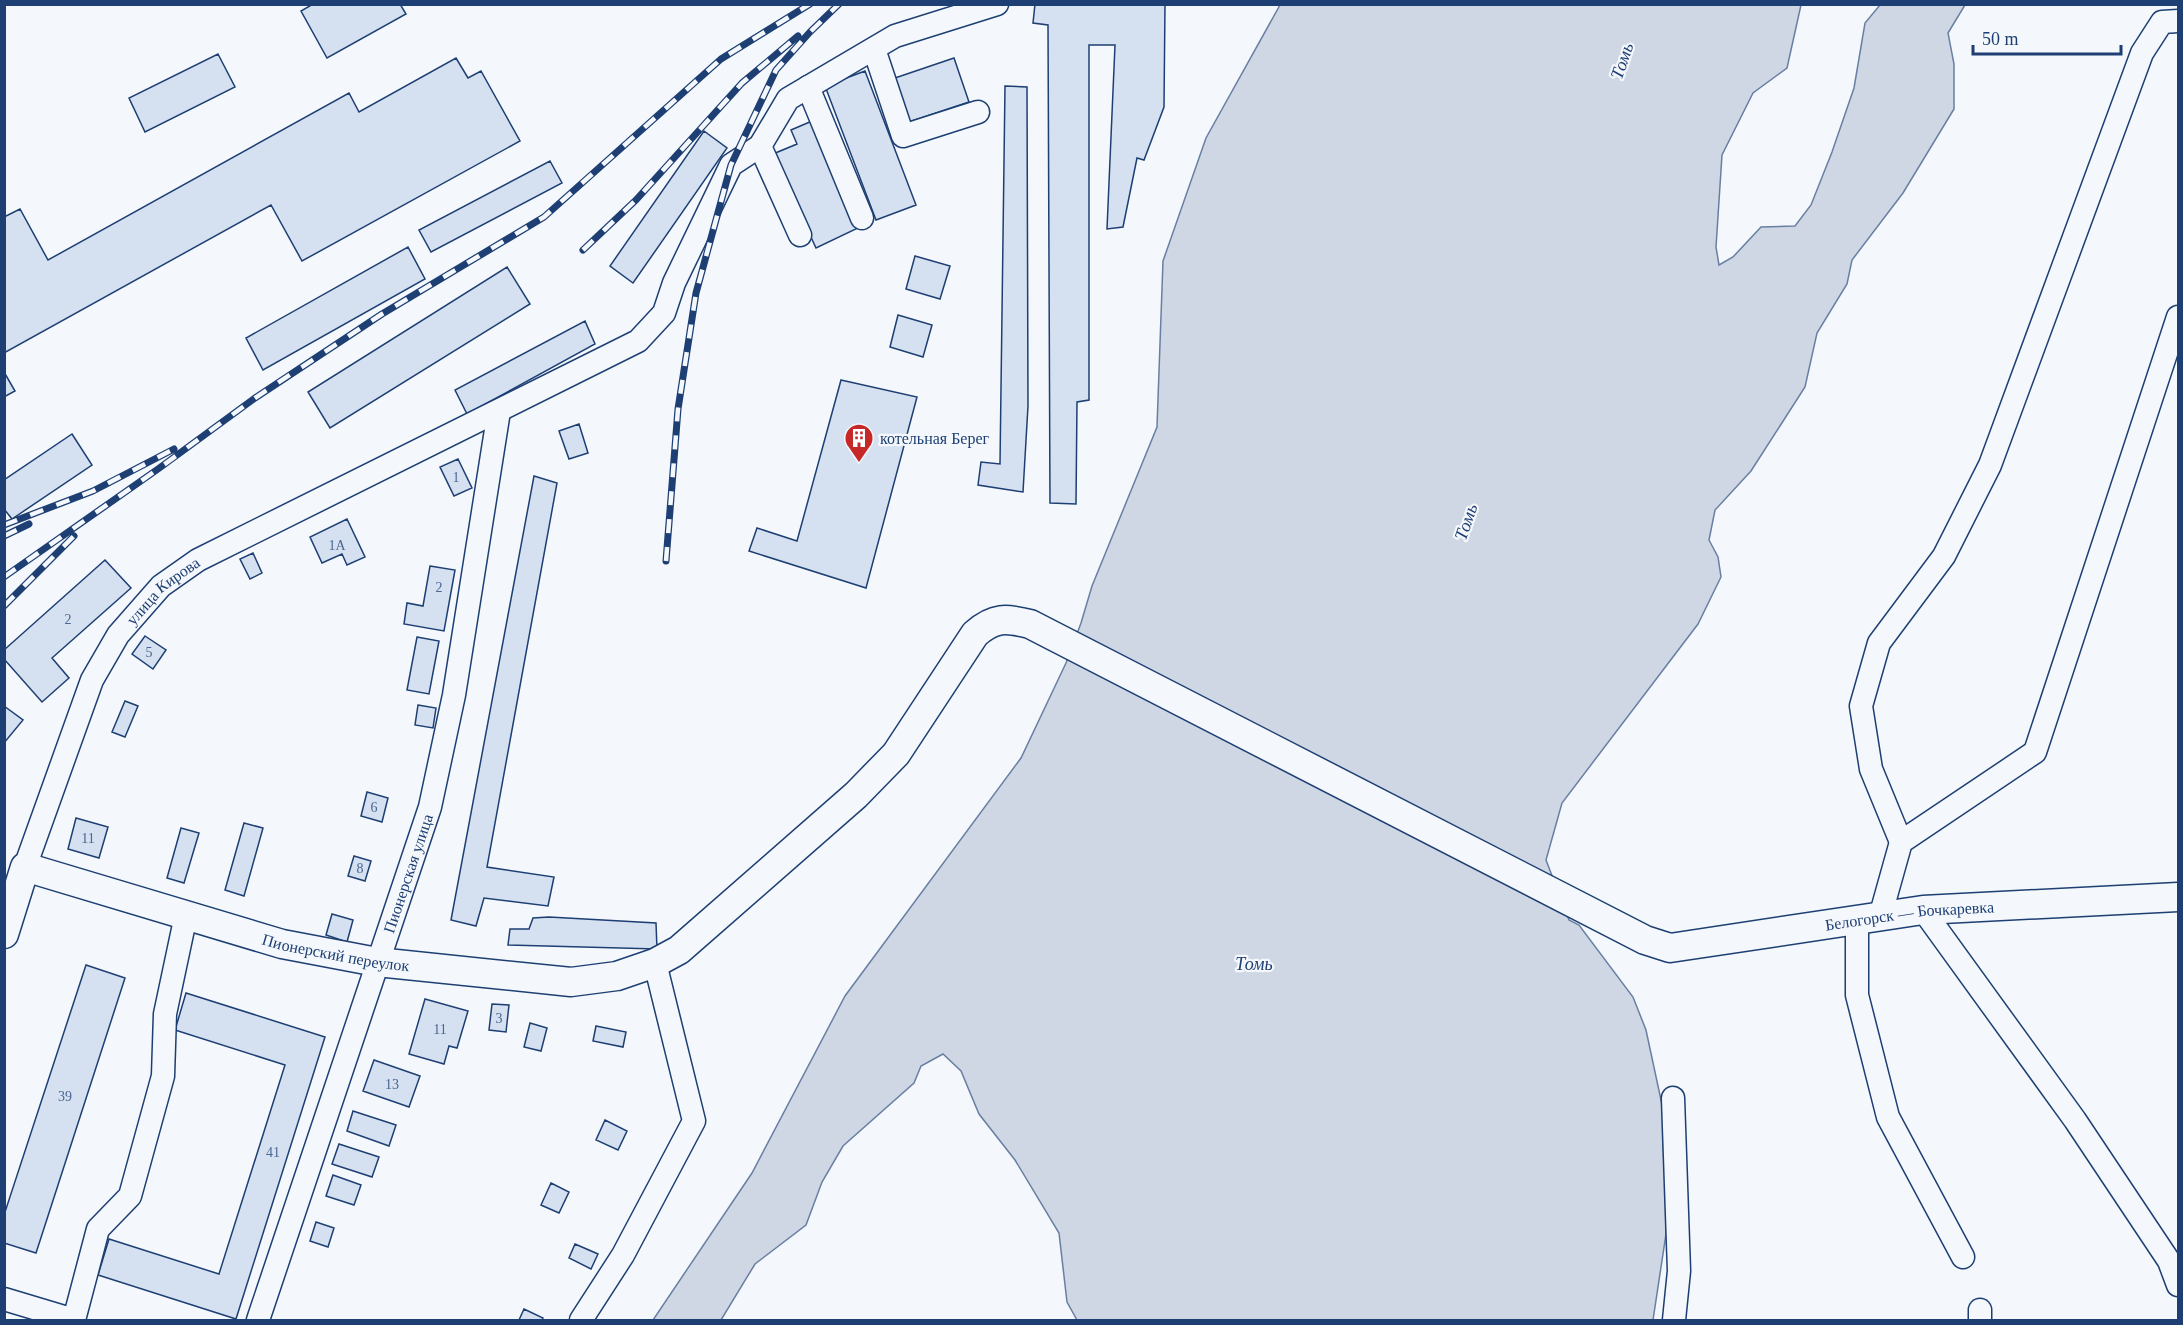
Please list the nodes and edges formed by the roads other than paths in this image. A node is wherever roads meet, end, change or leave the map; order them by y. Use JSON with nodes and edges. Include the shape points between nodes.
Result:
{"nodes":[{"id":1,"x":997,"y":4,"type":"edge"},
{"id":2,"x":2178,"y":21,"type":"edge"},
{"id":3,"x":874,"y":49,"type":"junction"},
{"id":4,"x":808,"y":87,"type":"junction"},
{"id":5,"x":978,"y":112,"type":"dead end"},
{"id":6,"x":760,"y":146,"type":"junction"},
{"id":7,"x":862,"y":218,"type":"dead end"},
{"id":8,"x":800,"y":235,"type":"dead end"},
{"id":9,"x":2178,"y":316,"type":"edge"},
{"id":10,"x":499,"y":411,"type":"junction"},
{"id":11,"x":1030,"y":624,"type":"joint"},
{"id":12,"x":1901,"y":842,"type":"junction"},
{"id":13,"x":25,"y":867,"type":"junction"},
{"id":14,"x":2178,"y":897,"type":"edge"},
{"id":15,"x":1923,"y":910,"type":"junction"},
{"id":16,"x":186,"y":915,"type":"junction"},
{"id":17,"x":1869,"y":918,"type":"junction"},
{"id":18,"x":4,"y":934,"type":"edge"},
{"id":19,"x":377,"y":962,"type":"junction"},
{"id":20,"x":655,"y":963,"type":"junction"},
{"id":21,"x":1673,"y":1098,"type":"dead end"},
{"id":22,"x":1963,"y":1257,"type":"dead end"},
{"id":23,"x":2178,"y":1285,"type":"edge"},
{"id":24,"x":4,"y":1299,"type":"edge"},
{"id":25,"x":74,"y":1320,"type":"edge"},
{"id":26,"x":258,"y":1320,"type":"edge"},
{"id":27,"x":581,"y":1320,"type":"edge"},
{"id":28,"x":1674,"y":1320,"type":"edge"}],
"edges":[{"from":1,"to":3,"type":"street","via":[[895,36]]},
{"from":2,"to":12,"type":"street","via":[[2162,22],[2142,53],[1990,465],[1944,556],[1879,643],[1861,706],[1871,769]]},
{"from":3,"to":4,"type":"street"},
{"from":3,"to":5,"type":"street","via":[[903,136]]},
{"from":4,"to":6,"type":"street","via":[[788,99]]},
{"from":4,"to":7,"type":"street"},
{"from":6,"to":8,"type":"street"},
{"from":6,"to":10,"type":"street","name":"улица Кирова","via":[[731,165],[674,283],[664,313],[638,341]]},
{"from":9,"to":12,"type":"street","via":[[2035,752]]},
{"from":10,"to":13,"type":"street","name":"улица Кирова","via":[[198,560],[160,586],[118,634],[92,680]]},
{"from":10,"to":19,"type":"street","name":"Пионерская улица","via":[[454,695],[430,807]]},
{"from":11,"to":17,"type":"main road","name":"Белогорск — Бочкаревка","via":[[1645,940],[1670,948]]},
{"from":11,"to":20,"type":"main road","name":"Пионерский переулок","via":[[1010,619],[987,623],[975,634],[896,754],[679,950]]},
{"from":12,"to":17,"type":"street"},
{"from":13,"to":16,"type":"main road","name":"Пионерский переулок"},
{"from":13,"to":18,"type":"main road","name":"улица Кирова"},
{"from":14,"to":15,"type":"main road","name":"Белогорск — Бочкаревка"},
{"from":15,"to":17,"type":"main road","name":"Белогорск — Бочкаревка"},
{"from":15,"to":23,"type":"street","via":[[2075,1120],[2169,1261]]},
{"from":16,"to":19,"type":"main road","name":"Пионерский переулок","via":[[282,944]]},
{"from":16,"to":25,"type":"street","via":[[165,1014],[163,1076],[130,1196],[98,1229]]},
{"from":17,"to":22,"type":"street","via":[[1857,995],[1888,1117]]},
{"from":19,"to":20,"type":"main road","name":"Пионерский переулок","via":[[571,982],[617,976]]},
{"from":19,"to":26,"type":"street","name":"Пионерская улица"},
{"from":20,"to":27,"type":"street","via":[[694,1121],[623,1255]]},
{"from":21,"to":28,"type":"street","via":[[1679,1271]]},
{"from":24,"to":25,"type":"street"}]}
